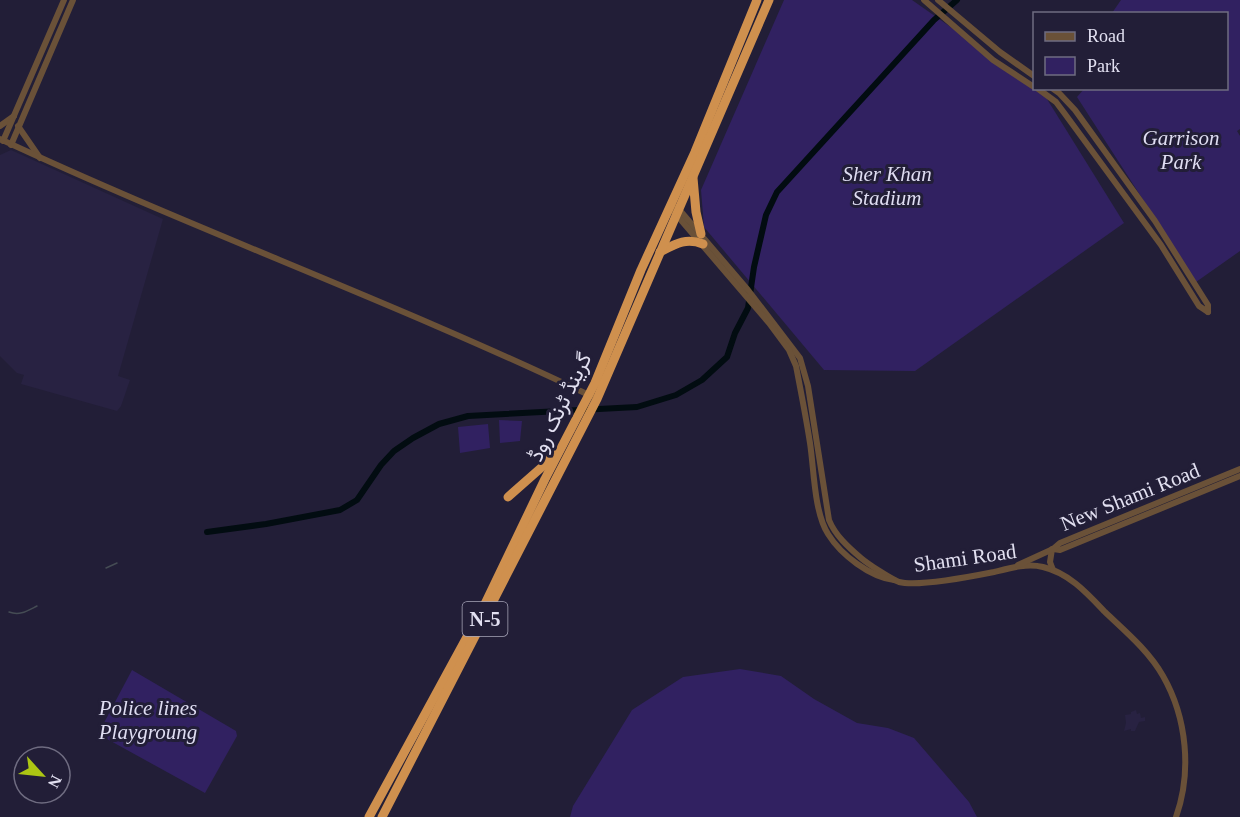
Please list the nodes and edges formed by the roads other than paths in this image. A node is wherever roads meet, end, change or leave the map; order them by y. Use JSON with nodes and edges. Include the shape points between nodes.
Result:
{"nodes":[{"id":1,"x":64,"y":0,"type":"edge"},
{"id":2,"x":73,"y":0,"type":"edge"},
{"id":3,"x":758,"y":0,"type":"edge"},
{"id":4,"x":769,"y":0,"type":"edge"},
{"id":5,"x":924,"y":0,"type":"edge"},
{"id":6,"x":938,"y":0,"type":"edge"},
{"id":7,"x":1033,"y":75,"type":"edge"},
{"id":8,"x":1033,"y":86,"type":"edge"},
{"id":9,"x":1039,"y":90,"type":"edge"},
{"id":10,"x":1055,"y":90,"type":"edge"},
{"id":11,"x":15,"y":116,"type":"junction"},
{"id":12,"x":0,"y":126,"type":"edge"},
{"id":13,"x":18,"y":126,"type":"junction"},
{"id":14,"x":2,"y":140,"type":"edge"},
{"id":15,"x":11,"y":145,"type":"junction"},
{"id":16,"x":42,"y":159,"type":"junction"},
{"id":17,"x":693,"y":176,"type":"junction"},
{"id":18,"x":674,"y":209,"type":"junction"},
{"id":19,"x":701,"y":234,"type":"junction"},
{"id":20,"x":703,"y":244,"type":"junction"},
{"id":21,"x":660,"y":252,"type":"junction"},
{"id":22,"x":718,"y":258,"type":"junction"},
{"id":23,"x":593,"y":400,"type":"junction"},
{"id":24,"x":581,"y":420,"type":"junction"},
{"id":25,"x":567,"y":437,"type":"junction"},
{"id":26,"x":1240,"y":469,"type":"edge"},
{"id":27,"x":1240,"y":476,"type":"edge"},
{"id":28,"x":508,"y":497,"type":"dead end"},
{"id":29,"x":1052,"y":549,"type":"junction"},
{"id":30,"x":1014,"y":567,"type":"junction"},
{"id":31,"x":1053,"y":570,"type":"junction"},
{"id":32,"x":369,"y":817,"type":"edge"},
{"id":33,"x":382,"y":817,"type":"edge"},
{"id":34,"x":1176,"y":817,"type":"edge"}],
"edges":[{"from":1,"to":11,"type":"street"},
{"from":2,"to":13,"type":"street"},
{"from":3,"to":18,"type":"highway","name":"گرینڈ ٹرنک روڈ","number":"N-5"},
{"from":4,"to":17,"type":"highway","name":"گرینڈ ٹرنک روڈ","number":"N-5"},
{"from":5,"to":8,"type":"street","via":[[993,60]]},
{"from":6,"to":7,"type":"street"},
{"from":9,"to":10,"type":"street","via":[[1061,108],[1161,245],[1199,306],[1208,312],[1208,305],[1155,221],[1075,110]]},
{"from":11,"to":12,"type":"street"},
{"from":11,"to":14,"type":"street"},
{"from":13,"to":15,"type":"street"},
{"from":13,"to":16,"type":"street"},
{"from":14,"to":15,"type":"street"},
{"from":15,"to":16,"type":"street"},
{"from":16,"to":23,"type":"street","via":[[484,346]]},
{"from":17,"to":18,"type":"highway","name":"گرینڈ ٹرنک روڈ","number":"N-5"},
{"from":17,"to":19,"type":"highway"},
{"from":18,"to":19,"type":"street","name":"Shami Road"},
{"from":18,"to":20,"type":"street"},
{"from":18,"to":21,"type":"highway","name":"گرینڈ ٹرنک روڈ","number":"N-5"},
{"from":18,"to":23,"type":"highway","name":"گرینڈ ٹرنک روڈ","number":"N-5"},
{"from":19,"to":22,"type":"street","name":"Shami Road"},
{"from":20,"to":21,"type":"highway","via":[[682,241]]},
{"from":20,"to":22,"type":"street"},
{"from":21,"to":23,"type":"highway","name":"گرینڈ ٹرنک روڈ","number":"N-5"},
{"from":22,"to":30,"type":"street","name":"Shami Road","via":[[800,358],[832,528],[862,559],[895,580],[945,580]]},
{"from":23,"to":24,"type":"highway","name":"گرینڈ ٹرنک روڈ","number":"N-5"},
{"from":23,"to":24,"type":"highway","name":"گرینڈ ٹرنک روڈ","number":"N-5","via":[[583,406]]},
{"from":24,"to":25,"type":"highway","name":"گرینڈ ٹرنک روڈ","number":"N-5"},
{"from":24,"to":33,"type":"highway","name":"گرینڈ ٹرنک روڈ","number":"N-5","via":[[480,630]]},
{"from":25,"to":28,"type":"highway","via":[[542,467]]},
{"from":25,"to":32,"type":"highway","name":"گرینڈ ٹرنک روڈ","number":"N-5","via":[[485,604]]},
{"from":26,"to":29,"type":"street","name":"New Shami Road"},
{"from":27,"to":29,"type":"street","name":"New Shami Road","via":[[1059,550]]},
{"from":29,"to":30,"type":"street"},
{"from":29,"to":31,"type":"street"},
{"from":30,"to":31,"type":"street","name":"Shami Road"},
{"from":31,"to":34,"type":"street","name":"Shami Road","via":[[1090,596],[1163,676],[1184,739],[1186,768]]}]}
